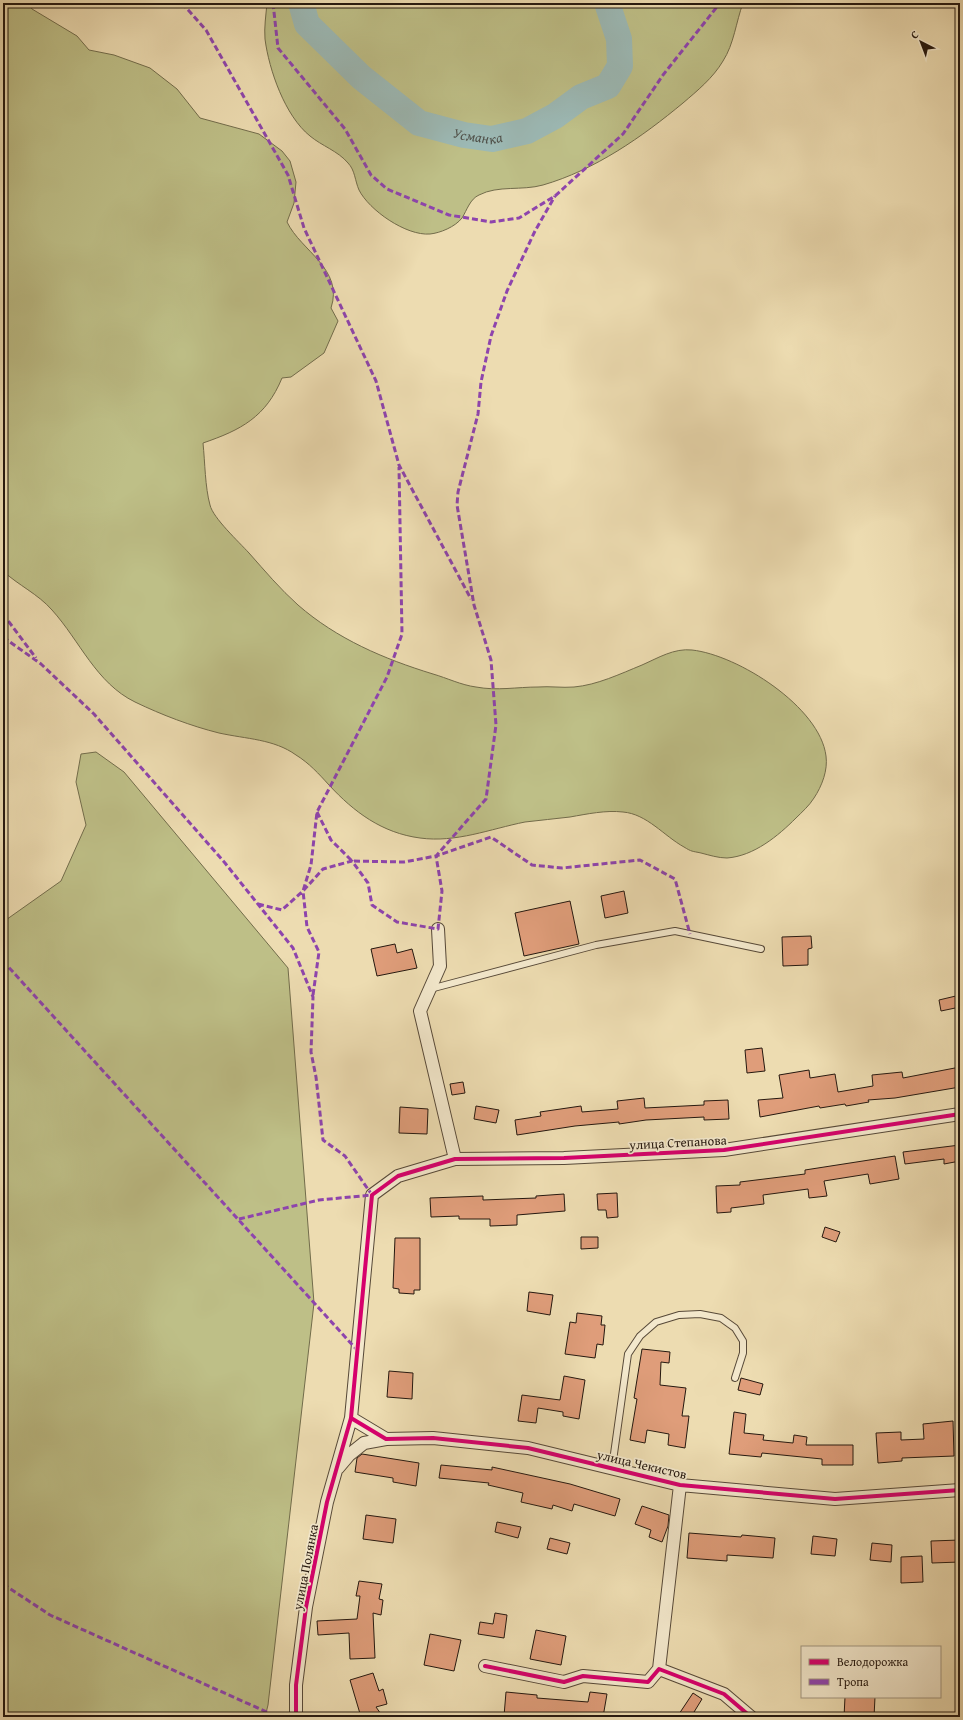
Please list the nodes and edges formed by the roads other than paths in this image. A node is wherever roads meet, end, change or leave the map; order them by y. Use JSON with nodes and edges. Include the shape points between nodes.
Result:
{"nodes":[{"id":1,"x":438,"y":929,"type":"dead end"},
{"id":2,"x":761,"y":949,"type":"dead end"},
{"id":3,"x":430,"y":989,"type":"junction"},
{"id":4,"x":960,"y":1114,"type":"edge"},
{"id":5,"x":455,"y":1159,"type":"junction"},
{"id":6,"x":735,"y":1378,"type":"dead end"},
{"id":7,"x":351,"y":1418,"type":"junction"},
{"id":8,"x":386,"y":1439,"type":"junction"},
{"id":9,"x":612,"y":1468,"type":"junction"},
{"id":10,"x":336,"y":1470,"type":"junction"},
{"id":11,"x":680,"y":1485,"type":"junction"},
{"id":12,"x":960,"y":1490,"type":"edge"},
{"id":13,"x":485,"y":1666,"type":"dead end"},
{"id":14,"x":660,"y":1669,"type":"junction"},
{"id":15,"x":296,"y":1717,"type":"edge"},
{"id":16,"x":751,"y":1717,"type":"edge"}],
"edges":[{"from":1,"to":3,"type":"street","via":[[440,966]]},
{"from":2,"to":3,"type":"lane","via":[[675,930],[596,945]]},
{"from":3,"to":5,"type":"street","via":[[420,1011]]},
{"from":4,"to":5,"type":"street","name":"улица Степанова","via":[[724,1150],[564,1158]]},
{"from":5,"to":7,"type":"street","name":"улица Степанова","via":[[398,1176],[372,1195]]},
{"from":6,"to":9,"type":"lane","via":[[743,1353],[743,1341],[735,1328],[720,1318],[700,1314],[656,1322],[640,1336],[628,1354]]},
{"from":7,"to":8,"type":"street"},
{"from":7,"to":10,"type":"street","name":"улица Полянка"},
{"from":8,"to":9,"type":"street","name":"улица Чекистов","via":[[434,1438],[528,1448]]},
{"from":8,"to":10,"type":"street","name":"улица Чекистов","via":[[364,1444],[349,1455]]},
{"from":9,"to":11,"type":"street","name":"улица Чекистов"},
{"from":10,"to":15,"type":"street","name":"улица Полянка","via":[[306,1607],[296,1685]]},
{"from":11,"to":12,"type":"street","name":"улица Чекистов","via":[[835,1498]]},
{"from":11,"to":14,"type":"street"},
{"from":13,"to":14,"type":"street","via":[[564,1682],[583,1676],[648,1682]]},
{"from":14,"to":16,"type":"street","via":[[724,1694]]}]}
